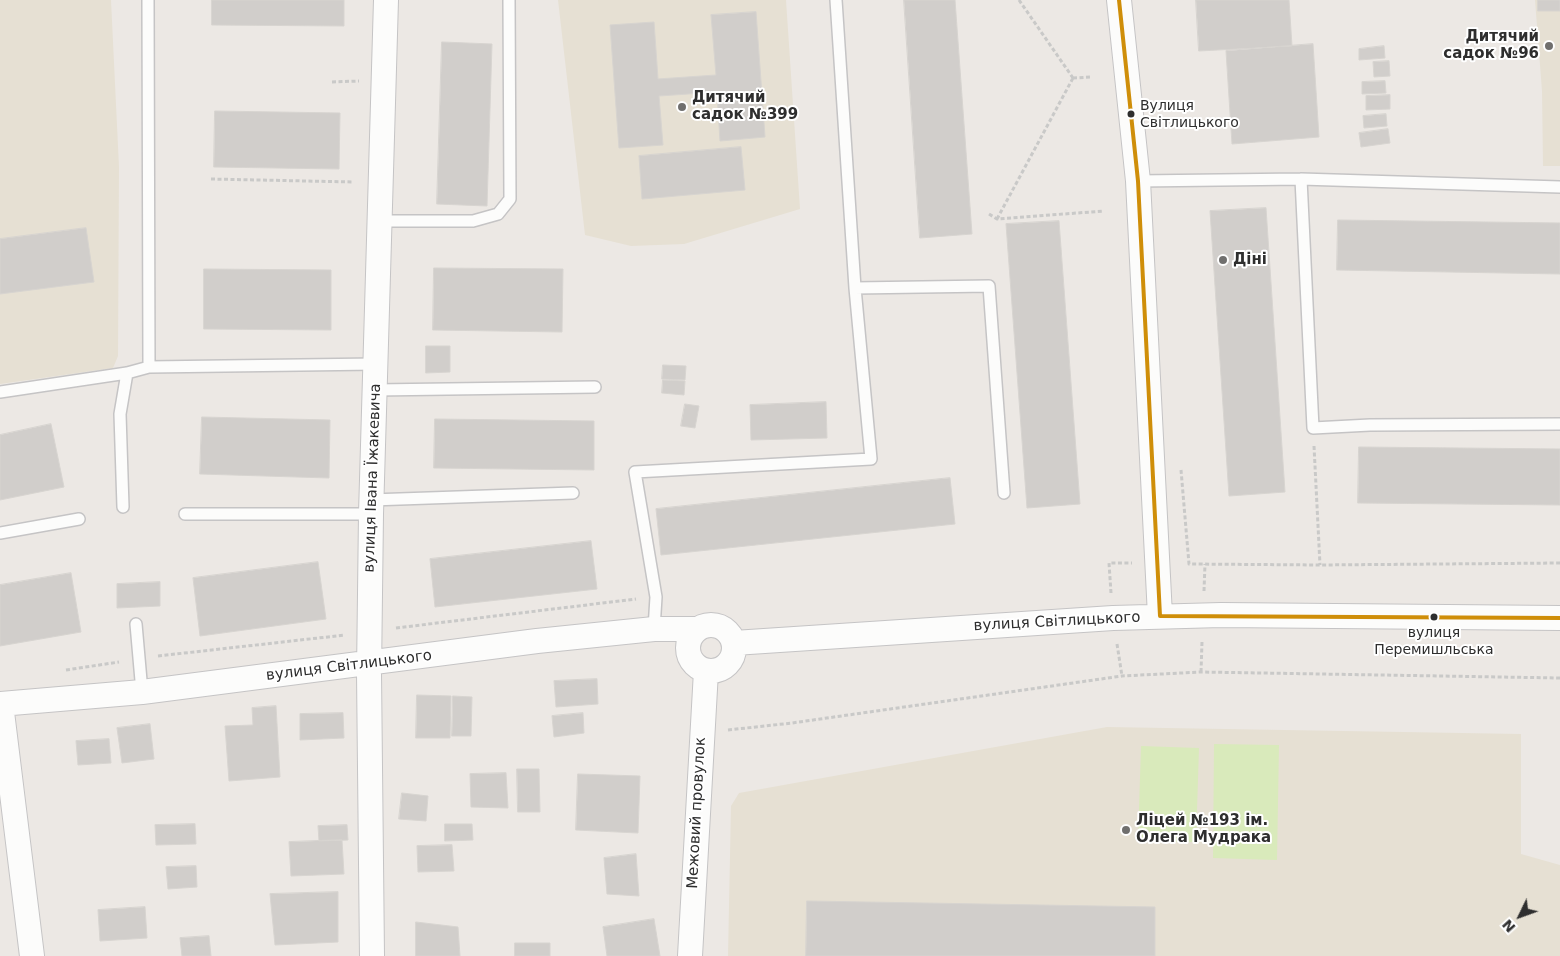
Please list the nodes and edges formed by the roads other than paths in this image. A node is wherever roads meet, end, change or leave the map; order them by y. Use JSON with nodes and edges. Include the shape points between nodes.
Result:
{"nodes":[{"id":1,"x":148,"y":0,"type":"edge"},
{"id":2,"x":386,"y":0,"type":"edge"},
{"id":3,"x":509,"y":0,"type":"edge"},
{"id":4,"x":836,"y":0,"type":"edge"},
{"id":5,"x":1119,"y":0,"type":"edge"},
{"id":6,"x":1301,"y":179,"type":"junction"},
{"id":7,"x":1138,"y":181,"type":"junction"},
{"id":8,"x":1560,"y":187,"type":"edge"},
{"id":9,"x":380,"y":221,"type":"junction"},
{"id":10,"x":855,"y":288,"type":"junction"},
{"id":11,"x":376,"y":364,"type":"junction"},
{"id":12,"x":149,"y":367,"type":"junction"},
{"id":13,"x":127,"y":373,"type":"junction"},
{"id":14,"x":595,"y":387,"type":"dead end"},
{"id":15,"x":375,"y":390,"type":"junction"},
{"id":16,"x":0,"y":392,"type":"edge"},
{"id":17,"x":1560,"y":424,"type":"edge"},
{"id":18,"x":573,"y":493,"type":"dead end"},
{"id":19,"x":1004,"y":493,"type":"dead end"},
{"id":20,"x":124,"y":507,"type":"dead end"},
{"id":21,"x":371,"y":507,"type":"junction"},
{"id":22,"x":185,"y":514,"type":"dead end"},
{"id":23,"x":79,"y":519,"type":"dead end"},
{"id":24,"x":0,"y":533,"type":"edge"},
{"id":25,"x":1160,"y":616,"type":"junction"},
{"id":26,"x":1560,"y":618,"type":"edge"},
{"id":27,"x":136,"y":624,"type":"dead end"},
{"id":28,"x":654,"y":629,"type":"junction"},
{"id":29,"x":698,"y":629,"type":"junction"},
{"id":30,"x":734,"y":643,"type":"junction"},
{"id":31,"x":369,"y":663,"type":"junction"},
{"id":32,"x":706,"y":670,"type":"junction"},
{"id":33,"x":142,"y":692,"type":"junction"},
{"id":34,"x":1,"y":704,"type":"edge"},
{"id":35,"x":32,"y":956,"type":"edge"},
{"id":36,"x":372,"y":956,"type":"edge"},
{"id":37,"x":690,"y":956,"type":"edge"}],
"edges":[{"from":1,"to":12,"type":"lane"},
{"from":2,"to":9,"type":"street","name":"вулиця Івана Їжакевича"},
{"from":3,"to":9,"type":"lane","via":[[510,199],[498,214],[473,221]]},
{"from":4,"to":10,"type":"lane"},
{"from":5,"to":7,"type":"street"},
{"from":6,"to":7,"type":"lane"},
{"from":6,"to":8,"type":"lane"},
{"from":6,"to":17,"type":"lane","via":[[1313,428]]},
{"from":7,"to":25,"type":"street"},
{"from":9,"to":11,"type":"street","name":"вулиця Івана Їжакевича"},
{"from":10,"to":19,"type":"lane","via":[[989,286]]},
{"from":10,"to":28,"type":"lane","via":[[872,459],[635,472],[656,597]]},
{"from":11,"to":12,"type":"lane"},
{"from":11,"to":15,"type":"street","name":"вулиця Івана Їжакевича"},
{"from":12,"to":13,"type":"lane"},
{"from":13,"to":16,"type":"lane"},
{"from":13,"to":20,"type":"lane","via":[[120,414]]},
{"from":14,"to":15,"type":"lane"},
{"from":15,"to":21,"type":"street","name":"вулиця Івана Їжакевича"},
{"from":18,"to":21,"type":"lane"},
{"from":21,"to":22,"type":"lane"},
{"from":21,"to":31,"type":"street","name":"вулиця Івана Їжакевича"},
{"from":23,"to":24,"type":"lane"},
{"from":25,"to":26,"type":"street","name":"вулиця Світлицького"},
{"from":25,"to":30,"type":"street","name":"вулиця Світлицького"},
{"from":27,"to":33,"type":"lane"},
{"from":28,"to":29,"type":"street","name":"вулиця Світлицького"},
{"from":28,"to":31,"type":"street","name":"вулиця Світлицького"},
{"from":29,"to":30,"type":"street","via":[[712,624],[720,626]]},
{"from":29,"to":32,"type":"street","via":[[692,634],[688,649],[693,663]]},
{"from":30,"to":32,"type":"street","via":[[735,651],[728,665],[713,671]]},
{"from":31,"to":33,"type":"street","name":"вулиця Світлицького"},
{"from":31,"to":36,"type":"street","name":"вулиця Івана Їжакевича"},
{"from":32,"to":37,"type":"street","name":"Межовий провулок"},
{"from":33,"to":34,"type":"street","name":"вулиця Світлицького"},
{"from":34,"to":35,"type":"street"}]}
